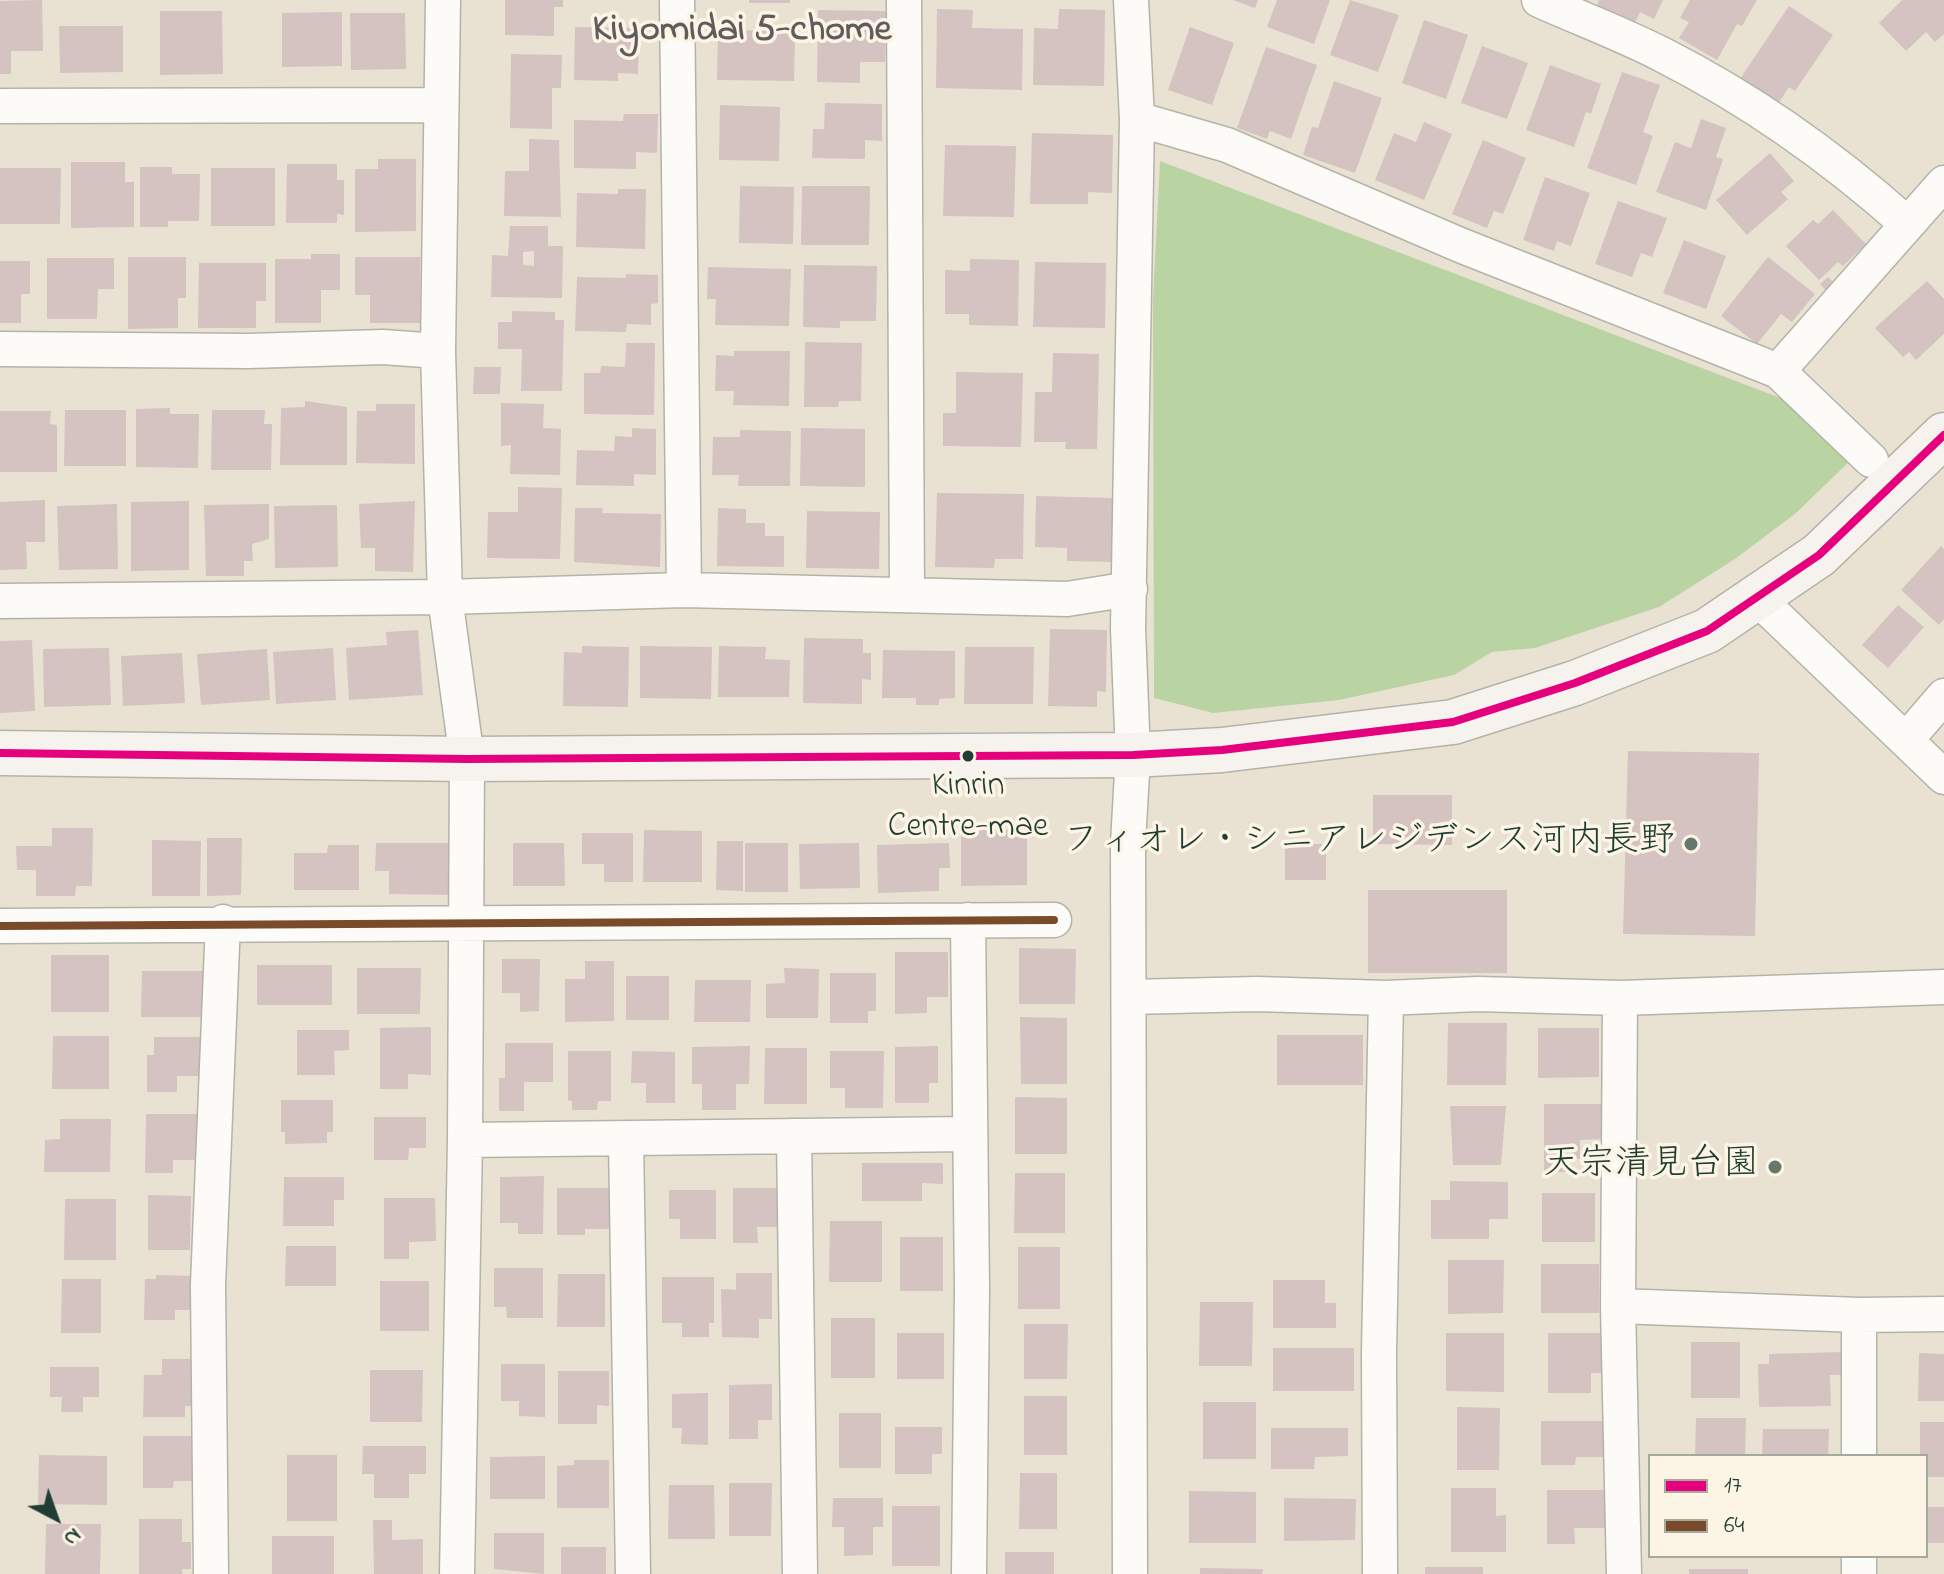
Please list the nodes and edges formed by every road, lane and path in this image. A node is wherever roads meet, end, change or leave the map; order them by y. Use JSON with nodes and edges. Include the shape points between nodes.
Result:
{"nodes":[{"id":1,"x":443,"y":0,"type":"edge"},
{"id":2,"x":677,"y":0,"type":"edge"},
{"id":3,"x":904,"y":0,"type":"edge"},
{"id":4,"x":1131,"y":0,"type":"edge"},
{"id":5,"x":1539,"y":0,"type":"edge"},
{"id":6,"x":441,"y":105,"type":"junction"},
{"id":7,"x":0,"y":106,"type":"edge"},
{"id":8,"x":1137,"y":119,"type":"junction"},
{"id":9,"x":1944,"y":183,"type":"edge"},
{"id":10,"x":1906,"y":223,"type":"junction"},
{"id":11,"x":0,"y":349,"type":"edge"},
{"id":12,"x":438,"y":351,"type":"junction"},
{"id":13,"x":1778,"y":371,"type":"junction"},
{"id":14,"x":1944,"y":435,"type":"edge"},
{"id":15,"x":1871,"y":460,"type":"dead end"},
{"id":16,"x":1130,"y":589,"type":"junction"},
{"id":17,"x":684,"y":590,"type":"junction"},
{"id":18,"x":907,"y":594,"type":"junction"},
{"id":19,"x":445,"y":597,"type":"junction"},
{"id":20,"x":1756,"y":597,"type":"junction"},
{"id":21,"x":0,"y":601,"type":"edge"},
{"id":22,"x":1944,"y":696,"type":"edge"},
{"id":23,"x":1906,"y":740,"type":"junction"},
{"id":24,"x":0,"y":753,"type":"edge"},
{"id":25,"x":1133,"y":755,"type":"junction"},
{"id":26,"x":467,"y":759,"type":"junction"},
{"id":27,"x":1944,"y":777,"type":"edge"},
{"id":28,"x":968,"y":920,"type":"junction"},
{"id":29,"x":1054,"y":920,"type":"dead end"},
{"id":30,"x":223,"y":922,"type":"junction"},
{"id":31,"x":0,"y":926,"type":"edge"},
{"id":32,"x":466,"y":926,"type":"junction"},
{"id":33,"x":1944,"y":987,"type":"edge"},
{"id":34,"x":1129,"y":997,"type":"junction"},
{"id":35,"x":1386,"y":998,"type":"junction"},
{"id":36,"x":1620,"y":998,"type":"junction"},
{"id":37,"x":968,"y":1134,"type":"junction"},
{"id":38,"x":794,"y":1136,"type":"junction"},
{"id":39,"x":626,"y":1139,"type":"junction"},
{"id":40,"x":465,"y":1140,"type":"junction"},
{"id":41,"x":1618,"y":1306,"type":"junction"},
{"id":42,"x":1944,"y":1314,"type":"edge"},
{"id":43,"x":1859,"y":1315,"type":"junction"},
{"id":44,"x":1859,"y":1454,"type":"edge"},
{"id":45,"x":211,"y":1574,"type":"edge"},
{"id":46,"x":457,"y":1574,"type":"edge"},
{"id":47,"x":633,"y":1574,"type":"edge"},
{"id":48,"x":800,"y":1574,"type":"edge"},
{"id":49,"x":969,"y":1574,"type":"edge"},
{"id":50,"x":1130,"y":1574,"type":"edge"},
{"id":51,"x":1380,"y":1574,"type":"edge"},
{"id":52,"x":1624,"y":1574,"type":"edge"}],
"edges":[{"from":1,"to":6,"type":"street"},
{"from":2,"to":17,"type":"street"},
{"from":3,"to":18,"type":"street"},
{"from":4,"to":8,"type":"street"},
{"from":5,"to":10,"type":"street","via":[[1661,54],[1748,104],[1843,167]]},
{"from":6,"to":7,"type":"street"},
{"from":6,"to":12,"type":"street"},
{"from":8,"to":13,"type":"street","via":[[1227,145],[1460,245]]},
{"from":8,"to":16,"type":"street"},
{"from":9,"to":10,"type":"street"},
{"from":10,"to":13,"type":"street"},
{"from":11,"to":12,"type":"street"},
{"from":12,"to":19,"type":"street"},
{"from":13,"to":15,"type":"street"},
{"from":14,"to":20,"type":"street","via":[[1819,555]]},
{"from":16,"to":18,"type":"street","via":[[1067,599]]},
{"from":16,"to":25,"type":"street"},
{"from":17,"to":18,"type":"street"},
{"from":17,"to":19,"type":"street"},
{"from":19,"to":21,"type":"street"},
{"from":19,"to":26,"type":"street"},
{"from":20,"to":23,"type":"street"},
{"from":20,"to":25,"type":"street","via":[[1707,631],[1575,683],[1453,722],[1222,750]]},
{"from":22,"to":23,"type":"street"},
{"from":23,"to":27,"type":"street"},
{"from":24,"to":26,"type":"street"},
{"from":25,"to":26,"type":"street"},
{"from":25,"to":34,"type":"street"},
{"from":26,"to":32,"type":"street"},
{"from":28,"to":29,"type":"street"},
{"from":28,"to":32,"type":"street"},
{"from":28,"to":37,"type":"street"},
{"from":30,"to":31,"type":"street"},
{"from":30,"to":32,"type":"street"},
{"from":30,"to":45,"type":"street","via":[[208,1285]]},
{"from":32,"to":40,"type":"street"},
{"from":33,"to":36,"type":"street"},
{"from":34,"to":35,"type":"street"},
{"from":34,"to":50,"type":"street"},
{"from":35,"to":36,"type":"street"},
{"from":35,"to":51,"type":"street"},
{"from":36,"to":41,"type":"street"},
{"from":37,"to":38,"type":"street"},
{"from":37,"to":49,"type":"street"},
{"from":38,"to":39,"type":"street"},
{"from":38,"to":48,"type":"street"},
{"from":39,"to":40,"type":"street"},
{"from":39,"to":47,"type":"street"},
{"from":40,"to":46,"type":"street"},
{"from":41,"to":43,"type":"street"},
{"from":41,"to":52,"type":"street"},
{"from":42,"to":43,"type":"street"},
{"from":43,"to":44,"type":"street"}]}
